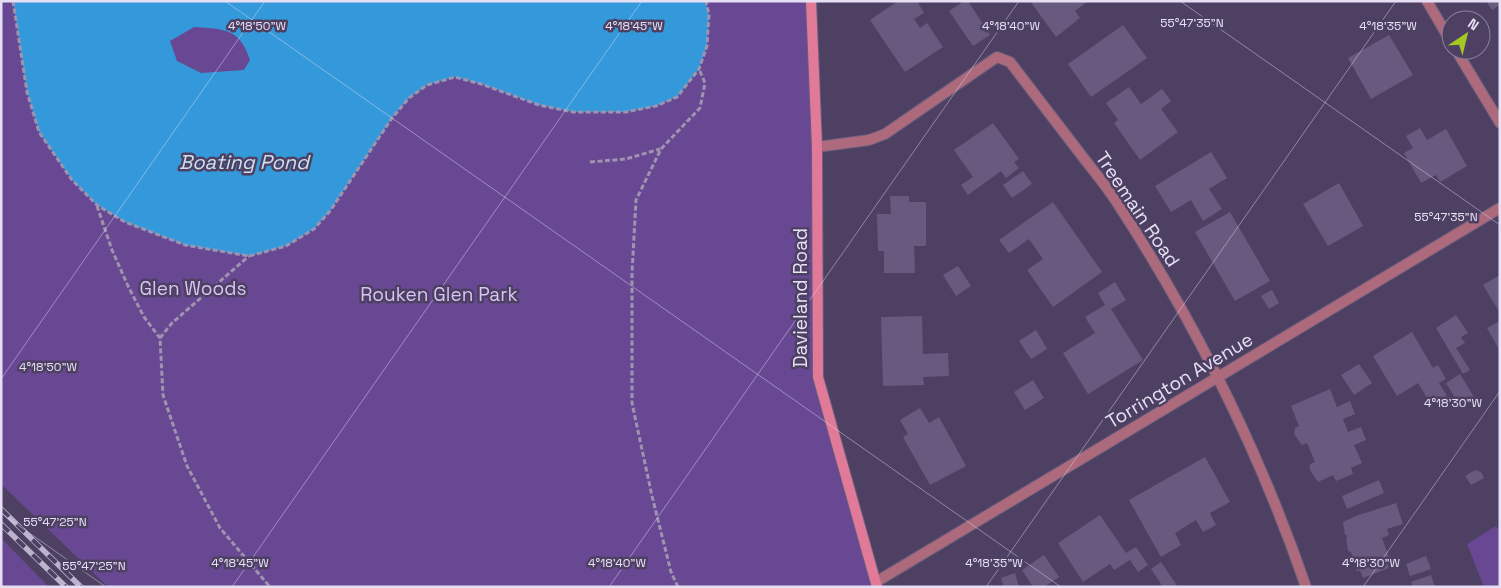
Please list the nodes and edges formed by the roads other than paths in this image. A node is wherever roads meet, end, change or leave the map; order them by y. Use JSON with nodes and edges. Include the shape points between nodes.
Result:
{"nodes":[{"id":1,"x":811,"y":1,"type":"edge"},
{"id":2,"x":1426,"y":1,"type":"edge"},
{"id":3,"x":1441,"y":26,"type":"edge"},
{"id":4,"x":1462,"y":60,"type":"edge"},
{"id":5,"x":1500,"y":123,"type":"edge"},
{"id":6,"x":817,"y":147,"type":"junction"},
{"id":7,"x":1500,"y":208,"type":"edge"},
{"id":8,"x":1219,"y":377,"type":"junction"},
{"id":9,"x":877,"y":584,"type":"edge"},
{"id":10,"x":1306,"y":587,"type":"edge"}],
"edges":[{"from":1,"to":6,"type":"street","name":"Davieland Road"},
{"from":2,"to":3,"type":"street"},
{"from":4,"to":5,"type":"street"},
{"from":6,"to":8,"type":"street","name":"Treemain Road","via":[[869,140],[885,134],[997,57],[1010,62],[1115,199]]},
{"from":6,"to":9,"type":"street","name":"Davieland Road","via":[[818,377]]},
{"from":7,"to":8,"type":"street","name":"Torrington Avenue"},
{"from":8,"to":9,"type":"street","name":"Torrington Avenue"},
{"from":8,"to":10,"type":"street","name":"Treemain Road","via":[[1281,515]]}]}
